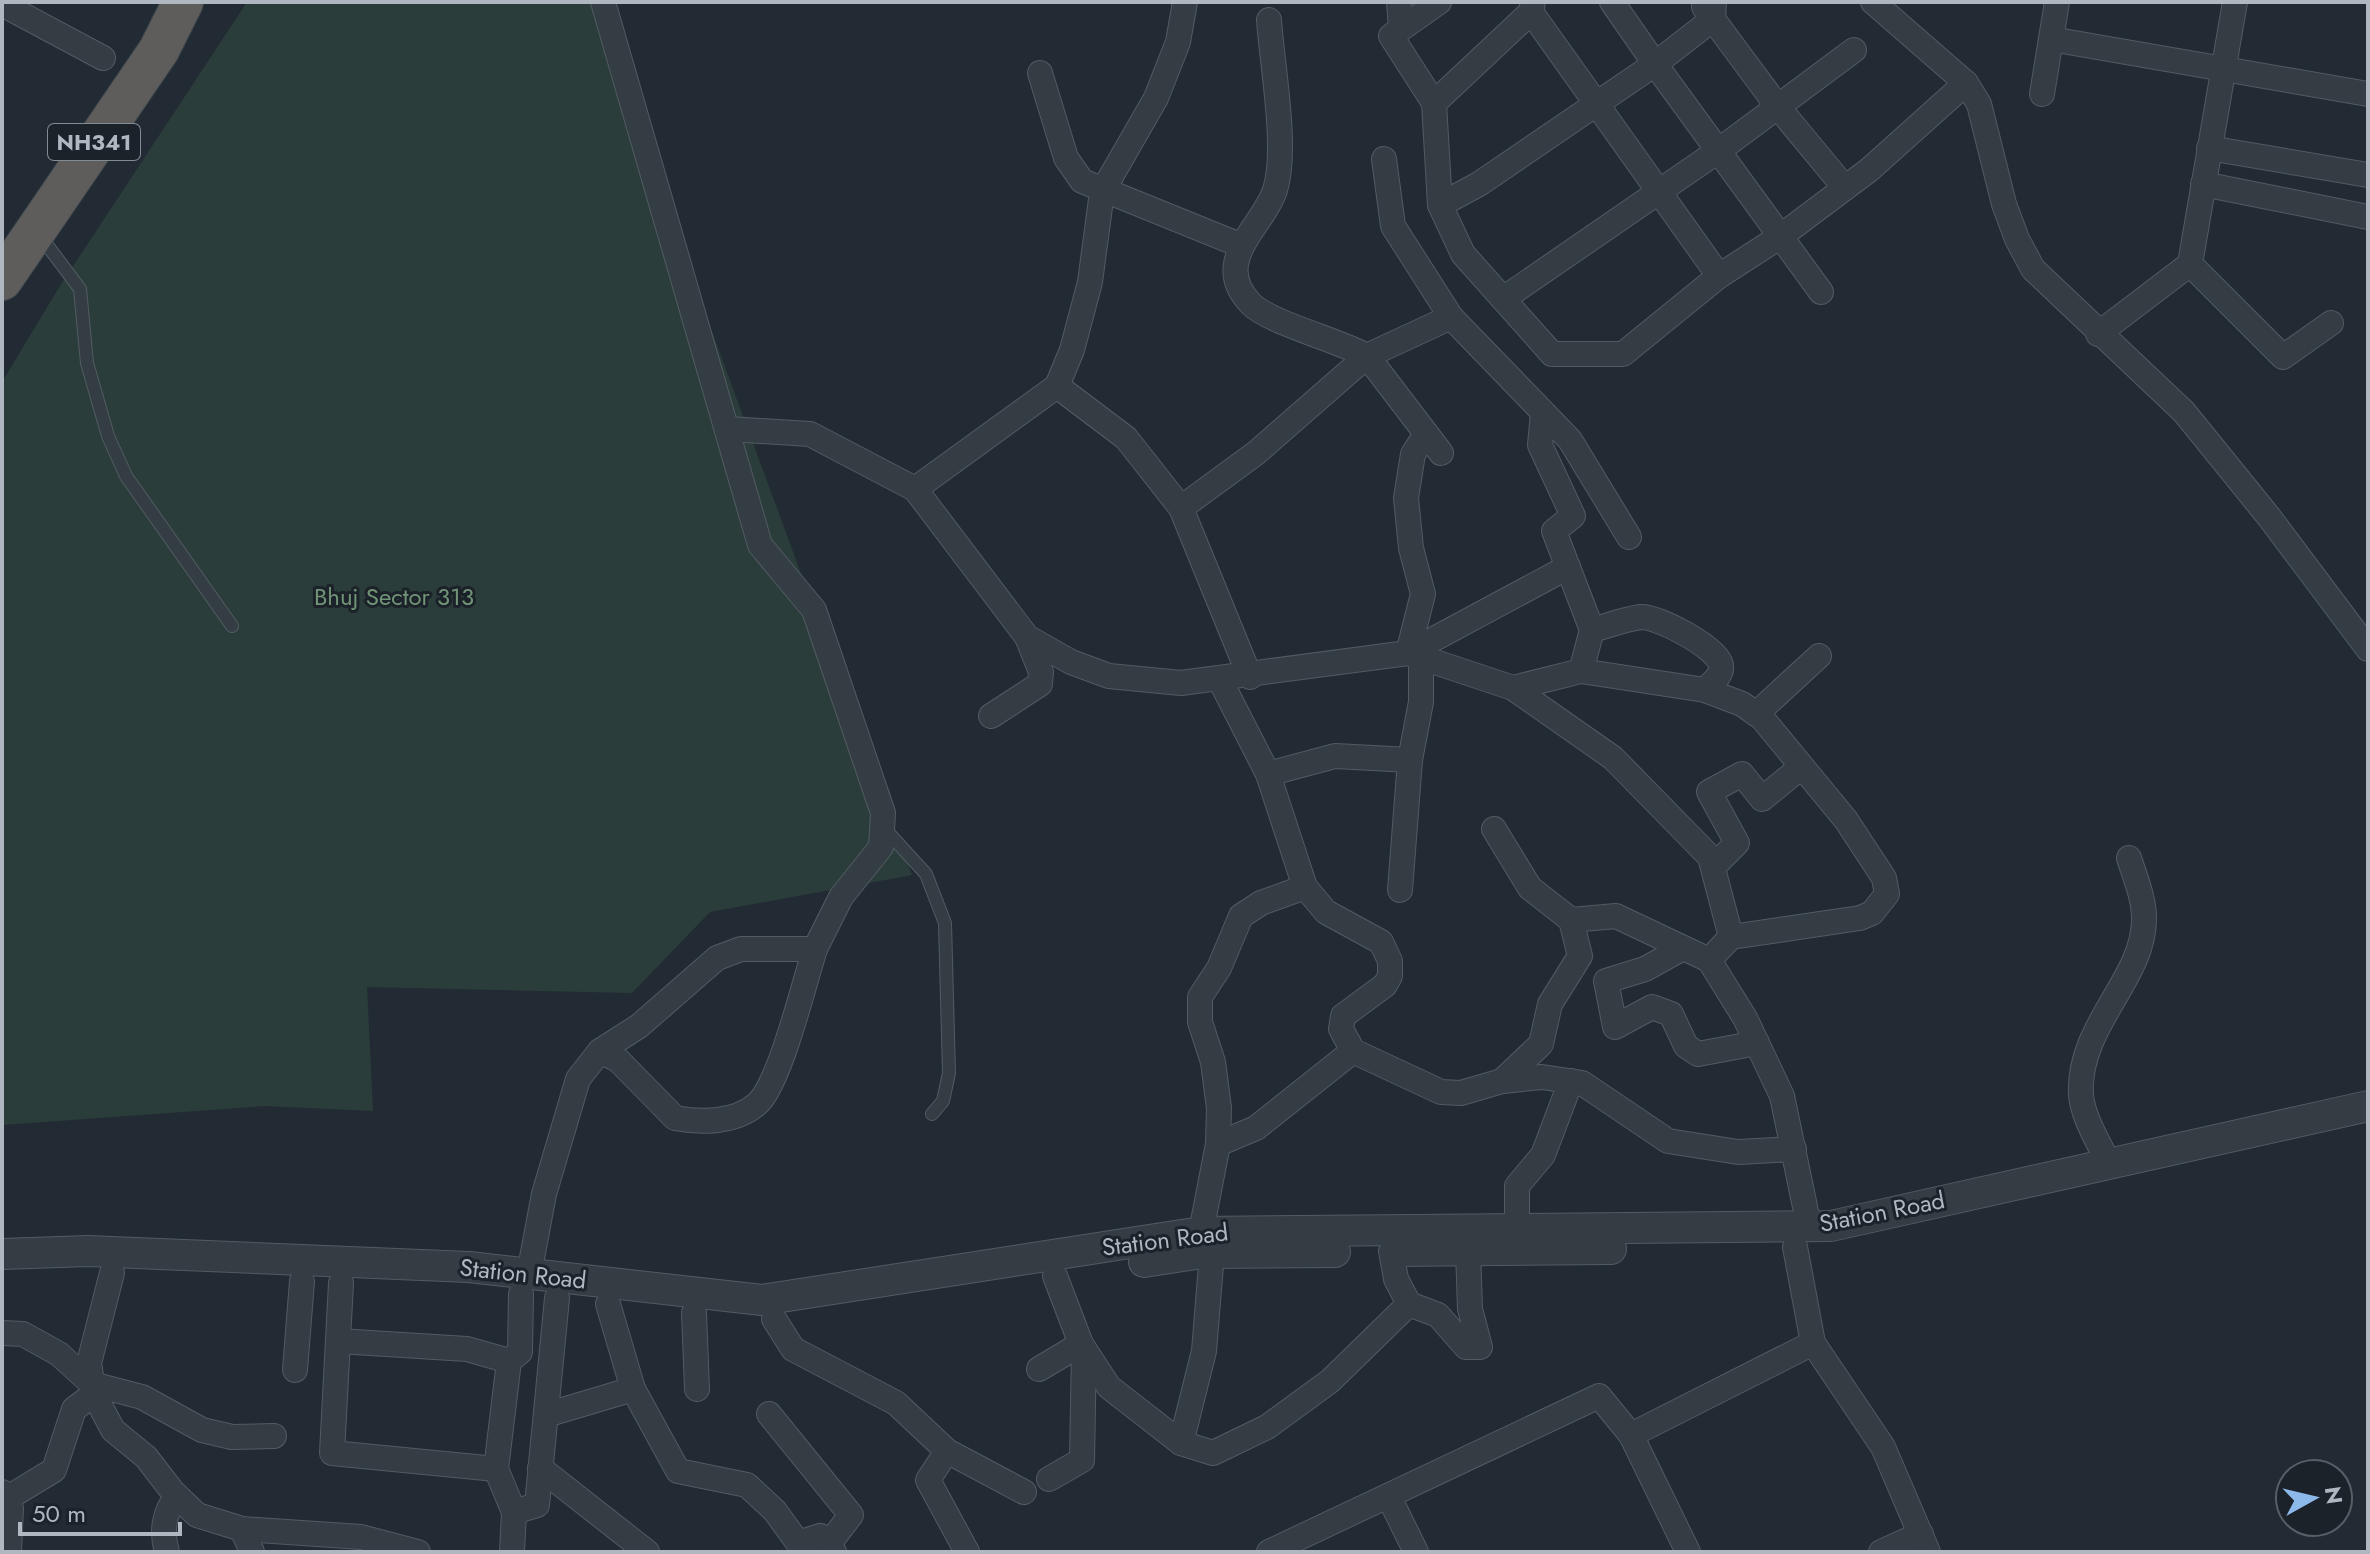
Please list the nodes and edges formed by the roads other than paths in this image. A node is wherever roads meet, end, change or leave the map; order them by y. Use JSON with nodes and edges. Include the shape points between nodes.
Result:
{"nodes":[{"id":1,"x":156,"y":2,"type":"edge"},
{"id":2,"x":183,"y":2,"type":"edge"},
{"id":3,"x":603,"y":2,"type":"edge"},
{"id":4,"x":1185,"y":2,"type":"edge"},
{"id":5,"x":1399,"y":2,"type":"edge"},
{"id":6,"x":1439,"y":2,"type":"edge"},
{"id":7,"x":1612,"y":2,"type":"edge"},
{"id":8,"x":1873,"y":2,"type":"edge"},
{"id":9,"x":2057,"y":2,"type":"edge"},
{"id":10,"x":2235,"y":2,"type":"edge"},
{"id":11,"x":2,"y":4,"type":"edge"},
{"id":12,"x":1532,"y":7,"type":"edge"},
{"id":13,"x":1709,"y":8,"type":"edge"},
{"id":14,"x":1269,"y":20,"type":"dead end"},
{"id":15,"x":1401,"y":28,"type":"junction"},
{"id":16,"x":2051,"y":39,"type":"junction"},
{"id":17,"x":1854,"y":50,"type":"dead end"},
{"id":18,"x":103,"y":58,"type":"dead end"},
{"id":19,"x":1655,"y":64,"type":"junction"},
{"id":20,"x":2222,"y":69,"type":"junction"},
{"id":21,"x":1040,"y":73,"type":"dead end"},
{"id":22,"x":1966,"y":83,"type":"junction"},
{"id":23,"x":2042,"y":94,"type":"dead end"},
{"id":24,"x":2368,"y":94,"type":"edge"},
{"id":25,"x":1434,"y":103,"type":"junction"},
{"id":26,"x":1595,"y":105,"type":"junction"},
{"id":27,"x":1778,"y":107,"type":"junction"},
{"id":28,"x":2209,"y":148,"type":"junction"},
{"id":29,"x":1718,"y":151,"type":"junction"},
{"id":30,"x":1384,"y":159,"type":"dead end"},
{"id":31,"x":2368,"y":175,"type":"edge"},
{"id":32,"x":2203,"y":184,"type":"junction"},
{"id":33,"x":1845,"y":188,"type":"junction"},
{"id":34,"x":1102,"y":192,"type":"junction"},
{"id":35,"x":1658,"y":192,"type":"junction"},
{"id":36,"x":1440,"y":205,"type":"junction"},
{"id":37,"x":2368,"y":217,"type":"edge"},
{"id":38,"x":2,"y":236,"type":"edge"},
{"id":39,"x":1781,"y":236,"type":"junction"},
{"id":40,"x":44,"y":241,"type":"dead end"},
{"id":41,"x":1240,"y":245,"type":"junction"},
{"id":42,"x":2190,"y":264,"type":"junction"},
{"id":43,"x":1719,"y":276,"type":"junction"},
{"id":44,"x":2,"y":280,"type":"edge"},
{"id":45,"x":1821,"y":292,"type":"dead end"},
{"id":46,"x":1503,"y":299,"type":"junction"},
{"id":47,"x":1451,"y":317,"type":"junction"},
{"id":48,"x":2331,"y":323,"type":"dead end"},
{"id":49,"x":2098,"y":334,"type":"junction"},
{"id":50,"x":1367,"y":356,"type":"junction"},
{"id":51,"x":1057,"y":386,"type":"junction"},
{"id":52,"x":1543,"y":413,"type":"junction"},
{"id":53,"x":729,"y":429,"type":"junction"},
{"id":54,"x":915,"y":489,"type":"junction"},
{"id":55,"x":1181,"y":508,"type":"junction"},
{"id":56,"x":1629,"y":537,"type":"dead end"},
{"id":57,"x":1568,"y":567,"type":"junction"},
{"id":58,"x":232,"y":626,"type":"dead end"},
{"id":59,"x":1592,"y":630,"type":"junction"},
{"id":60,"x":1027,"y":637,"type":"junction"},
{"id":61,"x":2368,"y":649,"type":"edge"},
{"id":62,"x":1414,"y":656,"type":"junction"},
{"id":63,"x":1819,"y":656,"type":"dead end"},
{"id":64,"x":1581,"y":671,"type":"junction"},
{"id":65,"x":1250,"y":677,"type":"junction"},
{"id":66,"x":1220,"y":680,"type":"junction"},
{"id":67,"x":1513,"y":688,"type":"junction"},
{"id":68,"x":1705,"y":690,"type":"junction"},
{"id":69,"x":1756,"y":714,"type":"junction"},
{"id":70,"x":991,"y":716,"type":"dead end"},
{"id":71,"x":1410,"y":760,"type":"junction"},
{"id":72,"x":1800,"y":768,"type":"junction"},
{"id":73,"x":1268,"y":774,"type":"junction"},
{"id":74,"x":884,"y":828,"type":"junction"},
{"id":75,"x":1494,"y":829,"type":"dead end"},
{"id":76,"x":2129,"y":858,"type":"dead end"},
{"id":77,"x":1714,"y":866,"type":"junction"},
{"id":78,"x":1305,"y":887,"type":"junction"},
{"id":79,"x":1400,"y":890,"type":"dead end"},
{"id":80,"x":1571,"y":920,"type":"junction"},
{"id":81,"x":1731,"y":937,"type":"junction"},
{"id":82,"x":1683,"y":948,"type":"junction"},
{"id":83,"x":815,"y":949,"type":"junction"},
{"id":84,"x":1709,"y":960,"type":"junction"},
{"id":85,"x":1757,"y":1043,"type":"junction"},
{"id":86,"x":600,"y":1051,"type":"junction"},
{"id":87,"x":1353,"y":1051,"type":"junction"},
{"id":88,"x":1502,"y":1081,"type":"junction"},
{"id":89,"x":1571,"y":1081,"type":"junction"},
{"id":90,"x":2368,"y":1106,"type":"edge"},
{"id":91,"x":932,"y":1114,"type":"dead end"},
{"id":92,"x":2368,"y":1127,"type":"edge"},
{"id":93,"x":1218,"y":1144,"type":"junction"},
{"id":94,"x":1794,"y":1149,"type":"junction"},
{"id":95,"x":2109,"y":1164,"type":"junction"},
{"id":96,"x":1517,"y":1229,"type":"junction"},
{"id":97,"x":1802,"y":1237,"type":"junction"},
{"id":98,"x":1206,"y":1242,"type":"junction"},
{"id":99,"x":1468,"y":1250,"type":"junction"},
{"id":100,"x":1391,"y":1251,"type":"junction"},
{"id":101,"x":2,"y":1254,"type":"edge"},
{"id":102,"x":112,"y":1273,"type":"junction"},
{"id":103,"x":2,"y":1275,"type":"edge"},
{"id":104,"x":1055,"y":1276,"type":"junction"},
{"id":105,"x":302,"y":1281,"type":"junction"},
{"id":106,"x":341,"y":1283,"type":"junction"},
{"id":107,"x":525,"y":1284,"type":"junction"},
{"id":108,"x":557,"y":1298,"type":"junction"},
{"id":109,"x":608,"y":1304,"type":"junction"},
{"id":110,"x":1409,"y":1304,"type":"junction"},
{"id":111,"x":694,"y":1313,"type":"junction"},
{"id":112,"x":774,"y":1319,"type":"junction"},
{"id":113,"x":2,"y":1333,"type":"edge"},
{"id":114,"x":338,"y":1341,"type":"junction"},
{"id":115,"x":1813,"y":1343,"type":"junction"},
{"id":116,"x":1083,"y":1346,"type":"junction"},
{"id":117,"x":509,"y":1361,"type":"junction"},
{"id":118,"x":1039,"y":1369,"type":"dead end"},
{"id":119,"x":295,"y":1370,"type":"dead end"},
{"id":120,"x":93,"y":1389,"type":"junction"},
{"id":121,"x":633,"y":1389,"type":"junction"},
{"id":122,"x":697,"y":1389,"type":"dead end"},
{"id":123,"x":769,"y":1414,"type":"dead end"},
{"id":124,"x":546,"y":1415,"type":"junction"},
{"id":125,"x":1631,"y":1435,"type":"junction"},
{"id":126,"x":274,"y":1436,"type":"dead end"},
{"id":127,"x":1181,"y":1443,"type":"junction"},
{"id":128,"x":947,"y":1451,"type":"junction"},
{"id":129,"x":540,"y":1468,"type":"junction"},
{"id":130,"x":496,"y":1469,"type":"junction"},
{"id":131,"x":1049,"y":1479,"type":"dead end"},
{"id":132,"x":1024,"y":1492,"type":"dead end"},
{"id":133,"x":4,"y":1496,"type":"edge"},
{"id":134,"x":177,"y":1496,"type":"junction"},
{"id":135,"x":1389,"y":1497,"type":"junction"},
{"id":136,"x":514,"y":1512,"type":"junction"},
{"id":137,"x":242,"y":1529,"type":"junction"},
{"id":138,"x":1924,"y":1543,"type":"edge"},
{"id":139,"x":362,"y":1545,"type":"edge"},
{"id":140,"x":831,"y":1548,"type":"edge"},
{"id":141,"x":9,"y":1552,"type":"edge"},
{"id":142,"x":167,"y":1552,"type":"edge"},
{"id":143,"x":252,"y":1552,"type":"edge"},
{"id":144,"x":418,"y":1552,"type":"edge"},
{"id":145,"x":512,"y":1552,"type":"edge"},
{"id":146,"x":647,"y":1552,"type":"edge"},
{"id":147,"x":967,"y":1552,"type":"edge"},
{"id":148,"x":1269,"y":1552,"type":"edge"},
{"id":149,"x":1416,"y":1552,"type":"edge"},
{"id":150,"x":1688,"y":1552,"type":"edge"},
{"id":151,"x":1881,"y":1552,"type":"edge"}],
"edges":[{"from":1,"to":38,"type":"highway","number":"NH341","via":[[138,38]]},
{"from":2,"to":44,"type":"highway","number":"NH341","via":[[159,50]]},
{"from":3,"to":53,"type":"street","via":[[715,396]]},
{"from":4,"to":34,"type":"street","via":[[1178,42],[1156,98]]},
{"from":5,"to":15,"type":"street"},
{"from":6,"to":15,"type":"street"},
{"from":7,"to":19,"type":"street"},
{"from":8,"to":22,"type":"street"},
{"from":9,"to":16,"type":"street"},
{"from":10,"to":20,"type":"street"},
{"from":11,"to":18,"type":"street"},
{"from":12,"to":25,"type":"street"},
{"from":12,"to":26,"type":"street"},
{"from":13,"to":19,"type":"street"},
{"from":13,"to":27,"type":"street"},
{"from":14,"to":41,"type":"street","via":[[1279,148],[1275,191]]},
{"from":15,"to":25,"type":"street","via":[[1391,36]]},
{"from":16,"to":20,"type":"street"},
{"from":16,"to":23,"type":"street"},
{"from":17,"to":27,"type":"street"},
{"from":19,"to":26,"type":"street"},
{"from":19,"to":29,"type":"street"},
{"from":20,"to":24,"type":"street"},
{"from":20,"to":28,"type":"street"},
{"from":21,"to":34,"type":"street","via":[[1066,158],[1082,181]]},
{"from":22,"to":33,"type":"street"},
{"from":22,"to":49,"type":"street","via":[[1979,104],[2017,239],[2033,269]]},
{"from":25,"to":36,"type":"street"},
{"from":26,"to":35,"type":"street"},
{"from":26,"to":36,"type":"street"},
{"from":27,"to":29,"type":"street"},
{"from":27,"to":33,"type":"street"},
{"from":28,"to":31,"type":"street"},
{"from":28,"to":32,"type":"street"},
{"from":29,"to":35,"type":"street"},
{"from":29,"to":39,"type":"street"},
{"from":30,"to":47,"type":"street","via":[[1393,226]]},
{"from":32,"to":37,"type":"street"},
{"from":32,"to":42,"type":"street"},
{"from":33,"to":39,"type":"street"},
{"from":34,"to":41,"type":"street"},
{"from":34,"to":51,"type":"street","via":[[1090,282]]},
{"from":35,"to":43,"type":"street"},
{"from":35,"to":46,"type":"street"},
{"from":36,"to":46,"type":"street","via":[[1463,254]]},
{"from":39,"to":43,"type":"street"},
{"from":39,"to":45,"type":"street"},
{"from":40,"to":58,"type":"lane","via":[[80,289],[87,363],[126,476]]},
{"from":41,"to":50,"type":"street","via":[[1237,275],[1251,304],[1270,317]]},
{"from":42,"to":48,"type":"street","via":[[2283,357]]},
{"from":42,"to":49,"type":"street"},
{"from":43,"to":46,"type":"street","via":[[1623,354],[1552,354]]},
{"from":47,"to":50,"type":"street"},
{"from":47,"to":52,"type":"street"},
{"from":49,"to":61,"type":"street","via":[[2184,412]]},
{"from":50,"to":55,"type":"street","via":[[1256,453]]},
{"from":50,"to":62,"type":"street","via":[[1433,444],[1413,454],[1406,498],[1423,594]]},
{"from":51,"to":54,"type":"street"},
{"from":51,"to":55,"type":"street","via":[[1126,438]]},
{"from":52,"to":56,"type":"street","via":[[1570,440]]},
{"from":52,"to":57,"type":"street","via":[[1540,445],[1573,516],[1554,531]]},
{"from":53,"to":54,"type":"street","via":[[810,434]]},
{"from":53,"to":74,"type":"street","via":[[760,545],[814,610],[877,789]]},
{"from":54,"to":60,"type":"street"},
{"from":55,"to":65,"type":"street"},
{"from":57,"to":59,"type":"street"},
{"from":57,"to":62,"type":"street"},
{"from":59,"to":64,"type":"street"},
{"from":59,"to":68,"type":"street","via":[[1643,617],[1687,635],[1721,663],[1721,673]]},
{"from":60,"to":66,"type":"street","via":[[1109,676],[1181,683]]},
{"from":60,"to":70,"type":"street","via":[[1041,672],[1040,684]]},
{"from":62,"to":65,"type":"street"},
{"from":62,"to":67,"type":"street"},
{"from":62,"to":71,"type":"street","via":[[1421,702]]},
{"from":63,"to":69,"type":"street"},
{"from":64,"to":67,"type":"street"},
{"from":64,"to":68,"type":"street"},
{"from":65,"to":66,"type":"street"},
{"from":66,"to":73,"type":"street"},
{"from":67,"to":77,"type":"street","via":[[1613,758]]},
{"from":68,"to":69,"type":"street"},
{"from":69,"to":72,"type":"street"},
{"from":71,"to":73,"type":"street","via":[[1335,756]]},
{"from":71,"to":79,"type":"street"},
{"from":72,"to":77,"type":"street","via":[[1762,799],[1742,774],[1709,792],[1737,843]]},
{"from":72,"to":81,"type":"street","via":[[1846,820],[1884,878],[1887,894],[1872,913],[1860,918]]},
{"from":73,"to":78,"type":"street"},
{"from":74,"to":83,"type":"street","via":[[881,847],[841,897]]},
{"from":74,"to":91,"type":"lane","via":[[926,874],[945,923],[949,1073],[943,1101]]},
{"from":75,"to":80,"type":"street","via":[[1530,888]]},
{"from":76,"to":95,"type":"street","via":[[2144,918],[2140,944],[2092,1036],[2082,1075],[2081,1098]]},
{"from":77,"to":81,"type":"street"},
{"from":78,"to":87,"type":"street","via":[[1326,912],[1381,942],[1390,961],[1385,985],[1343,1016],[1341,1029]]},
{"from":78,"to":93,"type":"street","via":[[1241,916],[1200,997],[1200,1022],[1218,1089]]},
{"from":80,"to":82,"type":"street","via":[[1616,916]]},
{"from":80,"to":88,"type":"street","via":[[1580,956],[1550,1004],[1541,1044]]},
{"from":81,"to":84,"type":"street"},
{"from":82,"to":84,"type":"street"},
{"from":82,"to":85,"type":"street","via":[[1645,969],[1606,981],[1615,1027],[1652,1007],[1671,1014],[1686,1046],[1698,1054]]},
{"from":83,"to":86,"type":"street","via":[[741,949],[717,958],[639,1026]]},
{"from":83,"to":86,"type":"street","via":[[769,1091],[745,1112],[716,1121],[675,1118],[618,1060]]},
{"from":84,"to":85,"type":"street"},
{"from":85,"to":94,"type":"street","via":[[1782,1096]]},
{"from":86,"to":107,"type":"street","via":[[578,1079],[544,1194]]},
{"from":87,"to":88,"type":"street","via":[[1441,1092],[1461,1093]]},
{"from":87,"to":93,"type":"street","via":[[1256,1128]]},
{"from":88,"to":89,"type":"street"},
{"from":89,"to":94,"type":"street","via":[[1582,1083],[1668,1141],[1738,1152]]},
{"from":89,"to":96,"type":"street","via":[[1543,1155],[1517,1186]]},
{"from":90,"to":95,"type":"street","name":"Station Road"},
{"from":92,"to":97,"type":"street","name":"Station Road","via":[[1833,1247]]},
{"from":93,"to":98,"type":"street"},
{"from":94,"to":97,"type":"street"},
{"from":95,"to":97,"type":"street","name":"Station Road"},
{"from":96,"to":97,"type":"street","name":"Station Road"},
{"from":96,"to":98,"type":"street","name":"Station Road"},
{"from":97,"to":99,"type":"street","name":"Station Road"},
{"from":97,"to":115,"type":"street"},
{"from":98,"to":100,"type":"street","name":"Station Road"},
{"from":98,"to":104,"type":"street","name":"Station Road"},
{"from":98,"to":107,"type":"street","name":"Station Road","via":[[762,1300]]},
{"from":98,"to":127,"type":"street","via":[[1204,1351]]},
{"from":99,"to":100,"type":"street","name":"Station Road"},
{"from":99,"to":110,"type":"street","via":[[1470,1309],[1480,1347],[1466,1347],[1438,1315]]},
{"from":100,"to":110,"type":"street","via":[[1396,1279]]},
{"from":101,"to":107,"type":"street","name":"Station Road","via":[[104,1251],[469,1267]]},
{"from":102,"to":103,"type":"street","name":"Station Road"},
{"from":102,"to":105,"type":"street","name":"Station Road"},
{"from":102,"to":120,"type":"street","via":[[89,1363]]},
{"from":104,"to":112,"type":"street","name":"Station Road"},
{"from":104,"to":116,"type":"street"},
{"from":105,"to":106,"type":"street","name":"Station Road"},
{"from":105,"to":119,"type":"street"},
{"from":106,"to":107,"type":"street","name":"Station Road"},
{"from":106,"to":114,"type":"street"},
{"from":107,"to":108,"type":"street","name":"Station Road"},
{"from":107,"to":117,"type":"street","via":[[520,1352]]},
{"from":108,"to":109,"type":"street","name":"Station Road"},
{"from":108,"to":124,"type":"street"},
{"from":109,"to":111,"type":"street","name":"Station Road"},
{"from":109,"to":121,"type":"street"},
{"from":110,"to":127,"type":"street","via":[[1330,1381],[1267,1427],[1213,1453]]},
{"from":111,"to":112,"type":"street","name":"Station Road"},
{"from":111,"to":122,"type":"street"},
{"from":112,"to":128,"type":"street","via":[[793,1349],[896,1403]]},
{"from":113,"to":120,"type":"street","via":[[23,1334],[59,1354]]},
{"from":114,"to":117,"type":"street","via":[[467,1349]]},
{"from":114,"to":130,"type":"street","via":[[332,1453]]},
{"from":115,"to":125,"type":"street"},
{"from":115,"to":138,"type":"street","via":[[1883,1447]]},
{"from":116,"to":118,"type":"street"},
{"from":116,"to":127,"type":"street","via":[[1109,1387]]},
{"from":116,"to":131,"type":"street","via":[[1082,1460]]},
{"from":117,"to":130,"type":"street"},
{"from":120,"to":126,"type":"street","via":[[142,1397],[217,1435]]},
{"from":120,"to":133,"type":"street","via":[[74,1409],[54,1470]]},
{"from":120,"to":134,"type":"street","via":[[113,1430],[146,1457]]},
{"from":121,"to":124,"type":"street"},
{"from":121,"to":140,"type":"street","via":[[678,1471],[747,1485],[798,1543],[820,1536]]},
{"from":123,"to":140,"type":"street","via":[[851,1515]]},
{"from":124,"to":129,"type":"street"},
{"from":125,"to":135,"type":"street","via":[[1599,1396]]},
{"from":125,"to":150,"type":"street"},
{"from":128,"to":132,"type":"street"},
{"from":128,"to":147,"type":"street","via":[[928,1480]]},
{"from":129,"to":136,"type":"street","via":[[537,1505]]},
{"from":129,"to":146,"type":"street"},
{"from":130,"to":136,"type":"street"},
{"from":133,"to":141,"type":"street","via":[[11,1508]]},
{"from":134,"to":137,"type":"street","via":[[197,1515]]},
{"from":134,"to":142,"type":"street","via":[[167,1508]]},
{"from":135,"to":148,"type":"street"},
{"from":135,"to":149,"type":"street"},
{"from":136,"to":145,"type":"street"},
{"from":137,"to":139,"type":"street"},
{"from":137,"to":143,"type":"street"},
{"from":138,"to":151,"type":"street"},
{"from":139,"to":144,"type":"street"}]}
